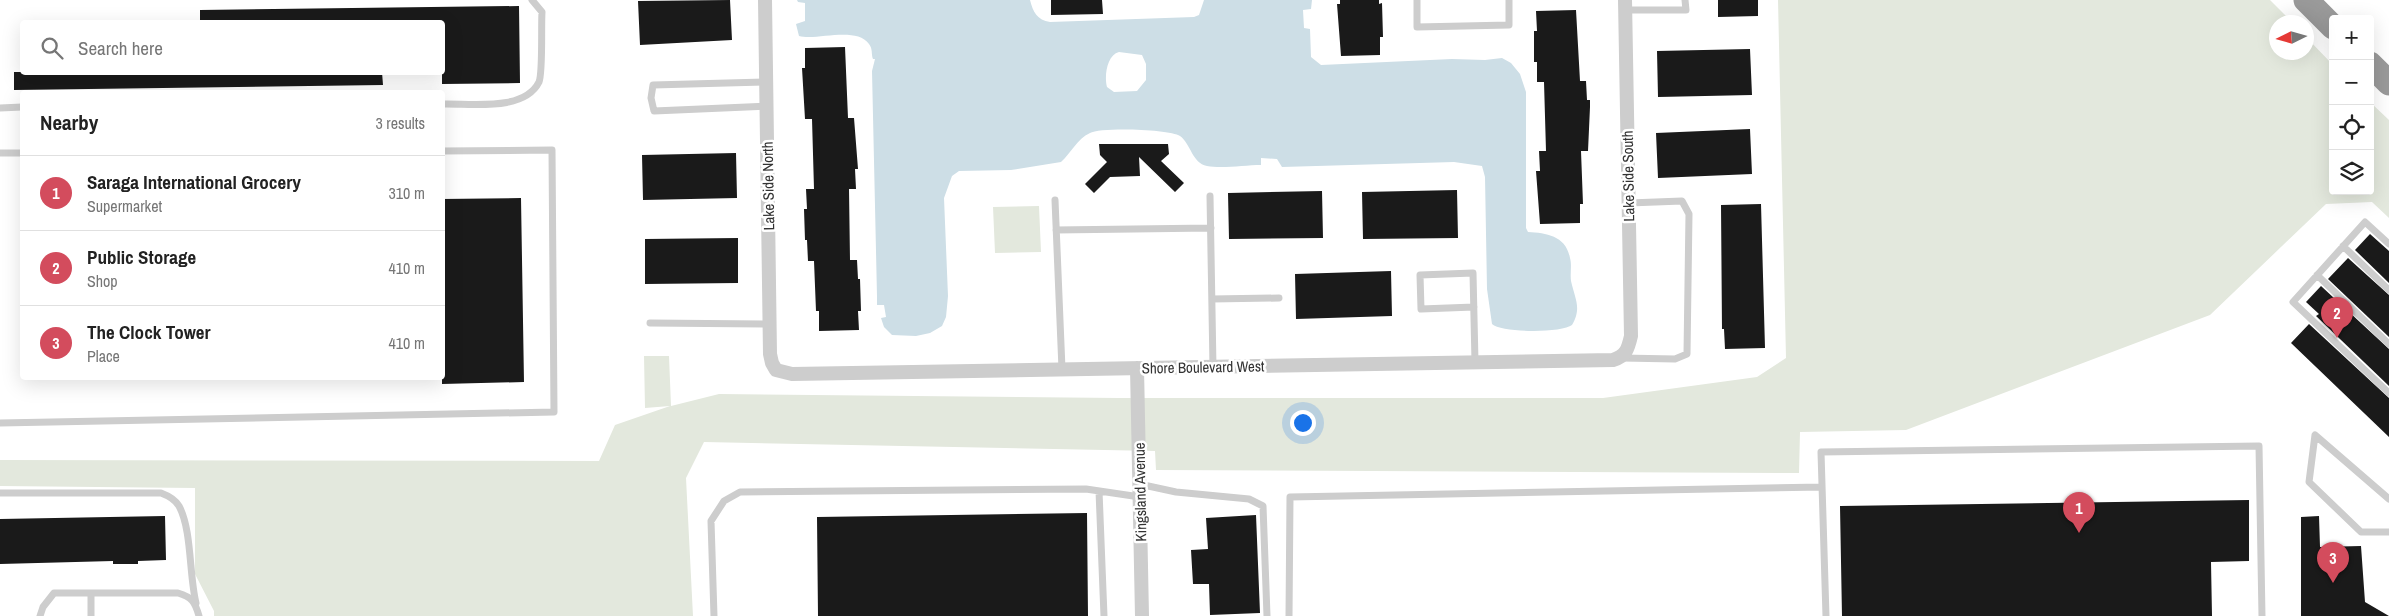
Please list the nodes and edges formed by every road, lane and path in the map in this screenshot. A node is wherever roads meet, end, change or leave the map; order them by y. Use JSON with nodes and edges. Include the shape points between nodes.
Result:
{"nodes":[{"id":1,"x":532,"y":0,"type":"edge"},
{"id":2,"x":765,"y":0,"type":"edge"},
{"id":3,"x":1416,"y":0,"type":"edge"},
{"id":4,"x":1509,"y":0,"type":"edge"},
{"id":5,"x":1685,"y":0,"type":"edge"},
{"id":6,"x":2306,"y":0,"type":"edge"},
{"id":7,"x":1625,"y":5,"type":"edge"},
{"id":8,"x":2329,"y":23,"type":"edge"},
{"id":9,"x":2374,"y":68,"type":"edge"},
{"id":10,"x":766,"y":82,"type":"junction"},
{"id":11,"x":2389,"y":83,"type":"edge"},
{"id":12,"x":445,"y":104,"type":"edge"},
{"id":13,"x":767,"y":106,"type":"junction"},
{"id":14,"x":20,"y":107,"type":"edge"},
{"id":15,"x":0,"y":108,"type":"edge"},
{"id":16,"x":445,"y":151,"type":"edge"},
{"id":17,"x":0,"y":153,"type":"edge"},
{"id":18,"x":20,"y":153,"type":"edge"},
{"id":19,"x":1210,"y":196,"type":"dead end"},
{"id":20,"x":1055,"y":200,"type":"dead end"},
{"id":21,"x":1629,"y":202,"type":"junction"},
{"id":22,"x":1211,"y":228,"type":"junction"},
{"id":23,"x":1056,"y":230,"type":"junction"},
{"id":24,"x":2389,"y":244,"type":"edge"},
{"id":25,"x":2343,"y":246,"type":"junction"},
{"id":26,"x":2317,"y":275,"type":"junction"},
{"id":27,"x":2389,"y":290,"type":"edge"},
{"id":28,"x":1279,"y":298,"type":"dead end"},
{"id":29,"x":1212,"y":299,"type":"junction"},
{"id":30,"x":1474,"y":307,"type":"junction"},
{"id":31,"x":650,"y":323,"type":"dead end"},
{"id":32,"x":770,"y":324,"type":"junction"},
{"id":33,"x":2389,"y":344,"type":"edge"},
{"id":34,"x":1624,"y":355,"type":"junction"},
{"id":35,"x":1475,"y":362,"type":"junction"},
{"id":36,"x":1213,"y":367,"type":"junction"},
{"id":37,"x":1138,"y":368,"type":"junction"},
{"id":38,"x":1062,"y":369,"type":"junction"},
{"id":39,"x":776,"y":370,"type":"joint"},
{"id":40,"x":2389,"y":393,"type":"edge"},
{"id":41,"x":0,"y":423,"type":"edge"},
{"id":42,"x":1822,"y":487,"type":"junction"},
{"id":43,"x":1099,"y":491,"type":"junction"},
{"id":44,"x":1139,"y":491,"type":"junction"},
{"id":45,"x":0,"y":493,"type":"edge"},
{"id":46,"x":2389,"y":499,"type":"edge"},
{"id":47,"x":2389,"y":533,"type":"edge"},
{"id":48,"x":91,"y":593,"type":"junction"},
{"id":49,"x":196,"y":603,"type":"junction"},
{"id":50,"x":40,"y":616,"type":"edge"},
{"id":51,"x":91,"y":616,"type":"edge"},
{"id":52,"x":199,"y":616,"type":"edge"},
{"id":53,"x":714,"y":616,"type":"edge"},
{"id":54,"x":1104,"y":616,"type":"edge"},
{"id":55,"x":1142,"y":616,"type":"edge"},
{"id":56,"x":1267,"y":616,"type":"edge"},
{"id":57,"x":1289,"y":616,"type":"edge"},
{"id":58,"x":1826,"y":616,"type":"edge"},
{"id":59,"x":2262,"y":616,"type":"edge"}],
"edges":[{"from":1,"to":12,"type":"lane","via":[[542,12],[540,81],[528,96],[512,103]]},
{"from":2,"to":10,"type":"street","name":"Lake Side North"},
{"from":3,"to":4,"type":"lane","via":[[1417,27],[1509,25]]},
{"from":5,"to":7,"type":"lane","via":[[1686,10]]},
{"from":6,"to":8,"type":"highway"},
{"from":7,"to":21,"type":"street","name":"Lake Side South"},
{"from":9,"to":11,"type":"highway"},
{"from":10,"to":13,"type":"street","name":"Lake Side North"},
{"from":10,"to":13,"type":"lane","via":[[652,85],[651,98],[654,111]]},
{"from":13,"to":32,"type":"street","name":"Lake Side North"},
{"from":14,"to":15,"type":"lane"},
{"from":16,"to":41,"type":"lane","via":[[552,150],[554,412]]},
{"from":17,"to":18,"type":"lane"},
{"from":19,"to":22,"type":"lane"},
{"from":20,"to":23,"type":"lane"},
{"from":21,"to":34,"type":"street","name":"Lake Side South","via":[[1631,336]]},
{"from":21,"to":34,"type":"lane","via":[[1682,201],[1690,214],[1687,354],[1675,360]]},
{"from":22,"to":23,"type":"lane"},
{"from":22,"to":29,"type":"lane"},
{"from":23,"to":38,"type":"lane"},
{"from":24,"to":25,"type":"lane","via":[[2365,222]]},
{"from":25,"to":26,"type":"lane"},
{"from":25,"to":27,"type":"lane"},
{"from":26,"to":33,"type":"lane"},
{"from":26,"to":40,"type":"lane","via":[[2293,302]]},
{"from":28,"to":29,"type":"lane"},
{"from":29,"to":36,"type":"lane"},
{"from":30,"to":30,"type":"lane","via":[[1474,273],[1420,275],[1421,309]]},
{"from":30,"to":35,"type":"lane"},
{"from":31,"to":32,"type":"lane"},
{"from":32,"to":39,"type":"street","name":"Lake Side North","via":[[770,354]]},
{"from":34,"to":35,"type":"street","name":"Shore Boulevard West","via":[[1613,360]]},
{"from":35,"to":36,"type":"street","name":"Shore Boulevard West"},
{"from":36,"to":37,"type":"street","name":"Shore Boulevard West"},
{"from":37,"to":38,"type":"street","name":"Shore Boulevard West"},
{"from":37,"to":44,"type":"street","name":"Kingsland Avenue"},
{"from":38,"to":39,"type":"street","name":"Shore Boulevard West","via":[[792,374]]},
{"from":42,"to":57,"type":"lane","via":[[1290,497]]},
{"from":42,"to":58,"type":"lane"},
{"from":42,"to":59,"type":"lane","via":[[1821,452],[2259,446]]},
{"from":43,"to":44,"type":"lane"},
{"from":43,"to":53,"type":"lane","via":[[740,492],[724,501],[711,521]]},
{"from":43,"to":54,"type":"lane"},
{"from":44,"to":55,"type":"street","name":"Kingsland Avenue"},
{"from":44,"to":56,"type":"lane","via":[[1249,499],[1263,506]]},
{"from":45,"to":49,"type":"lane","via":[[161,493],[173,498],[184,520]]},
{"from":46,"to":47,"type":"lane","via":[[2315,435],[2308,482],[2362,532]]},
{"from":48,"to":49,"type":"lane","via":[[178,593],[189,596]]},
{"from":48,"to":50,"type":"lane","via":[[54,593]]},
{"from":48,"to":51,"type":"lane"},
{"from":49,"to":52,"type":"lane"}]}
